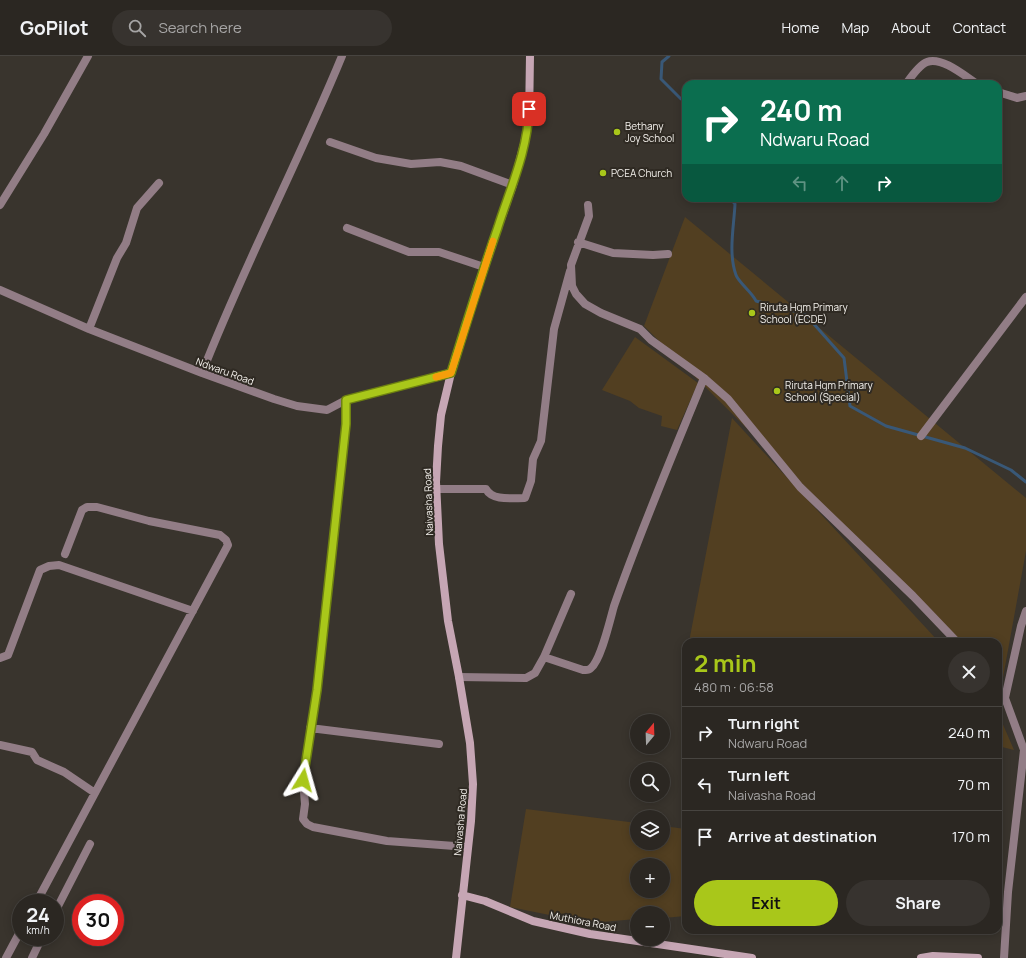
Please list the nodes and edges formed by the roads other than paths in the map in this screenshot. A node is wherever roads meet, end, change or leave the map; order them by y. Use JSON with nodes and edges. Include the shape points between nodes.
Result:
{"nodes":[{"id":1,"x":88,"y":56,"type":"edge"},
{"id":2,"x":342,"y":56,"type":"edge"},
{"id":3,"x":530,"y":56,"type":"edge"},
{"id":4,"x":910,"y":80,"type":"edge"},
{"id":5,"x":971,"y":80,"type":"edge"},
{"id":6,"x":1002,"y":93,"type":"edge"},
{"id":7,"x":1026,"y":96,"type":"edge"},
{"id":8,"x":330,"y":142,"type":"dead end"},
{"id":9,"x":159,"y":183,"type":"dead end"},
{"id":10,"x":513,"y":185,"type":"junction"},
{"id":11,"x":0,"y":205,"type":"edge"},
{"id":12,"x":588,"y":205,"type":"dead end"},
{"id":13,"x":347,"y":228,"type":"dead end"},
{"id":14,"x":578,"y":242,"type":"junction"},
{"id":15,"x":668,"y":254,"type":"dead end"},
{"id":16,"x":571,"y":265,"type":"junction"},
{"id":17,"x":484,"y":267,"type":"junction"},
{"id":18,"x":0,"y":290,"type":"edge"},
{"id":19,"x":1026,"y":297,"type":"edge"},
{"id":20,"x":89,"y":330,"type":"junction"},
{"id":21,"x":202,"y":373,"type":"junction"},
{"id":22,"x":451,"y":373,"type":"junction"},
{"id":23,"x":704,"y":378,"type":"junction"},
{"id":24,"x":346,"y":400,"type":"junction"},
{"id":25,"x":921,"y":436,"type":"dead end"},
{"id":26,"x":436,"y":489,"type":"junction"},
{"id":27,"x":65,"y":554,"type":"dead end"},
{"id":28,"x":571,"y":594,"type":"dead end"},
{"id":29,"x":194,"y":611,"type":"junction"},
{"id":30,"x":1026,"y":611,"type":"edge"},
{"id":31,"x":953,"y":638,"type":"edge"},
{"id":32,"x":544,"y":657,"type":"junction"},
{"id":33,"x":0,"y":658,"type":"edge"},
{"id":34,"x":459,"y":677,"type":"junction"},
{"id":35,"x":1002,"y":694,"type":"edge"},
{"id":36,"x":1005,"y":698,"type":"junction"},
{"id":37,"x":310,"y":728,"type":"junction"},
{"id":38,"x":439,"y":744,"type":"dead end"},
{"id":39,"x":0,"y":745,"type":"edge"},
{"id":40,"x":95,"y":793,"type":"junction"},
{"id":41,"x":90,"y":844,"type":"dead end"},
{"id":42,"x":468,"y":847,"type":"junction"},
{"id":43,"x":41,"y":894,"type":"edge"},
{"id":44,"x":64,"y":895,"type":"edge"},
{"id":45,"x":462,"y":895,"type":"junction"},
{"id":46,"x":12,"y":946,"type":"edge"},
{"id":47,"x":38,"y":946,"type":"edge"},
{"id":48,"x":6,"y":958,"type":"edge"},
{"id":49,"x":32,"y":958,"type":"edge"},
{"id":50,"x":456,"y":958,"type":"edge"},
{"id":51,"x":752,"y":958,"type":"edge"},
{"id":52,"x":921,"y":958,"type":"edge"},
{"id":53,"x":978,"y":958,"type":"edge"},
{"id":54,"x":1004,"y":958,"type":"edge"}],
"edges":[{"from":1,"to":11,"type":"street"},
{"from":2,"to":21,"type":"street"},
{"from":3,"to":10,"type":"main road","name":"Naivasha Road","via":[[529,120]]},
{"from":4,"to":5,"type":"street","via":[[927,62],[936,60]]},
{"from":6,"to":7,"type":"street","via":[[1017,98]]},
{"from":8,"to":10,"type":"street","via":[[376,158],[411,164],[440,162],[462,166]]},
{"from":9,"to":20,"type":"street","via":[[137,208],[126,243],[117,258]]},
{"from":10,"to":17,"type":"main road","name":"Naivasha Road"},
{"from":12,"to":14,"type":"street","via":[[589,216]]},
{"from":13,"to":17,"type":"street","via":[[409,252],[439,252]]},
{"from":14,"to":15,"type":"street","via":[[613,253]]},
{"from":14,"to":16,"type":"street"},
{"from":16,"to":23,"type":"street","via":[[572,286],[586,304],[640,329],[651,340]]},
{"from":16,"to":26,"type":"street","via":[[554,329],[541,441],[533,459],[527,495],[525,498],[495,497],[486,489]]},
{"from":17,"to":22,"type":"main road","name":"Naivasha Road"},
{"from":18,"to":20,"type":"street","name":"Ndwaru Road"},
{"from":19,"to":25,"type":"street"},
{"from":20,"to":21,"type":"street","name":"Ndwaru Road"},
{"from":21,"to":24,"type":"street","name":"Ndwaru Road","via":[[296,406],[327,410]]},
{"from":22,"to":24,"type":"street","name":"Ndwaru Road"},
{"from":22,"to":26,"type":"main road","name":"Naivasha Road","via":[[441,415]]},
{"from":23,"to":31,"type":"street","via":[[728,399],[800,487]]},
{"from":23,"to":32,"type":"street","via":[[642,528],[595,663],[589,670],[582,670]]},
{"from":24,"to":37,"type":"street","via":[[346,424],[336,517],[317,690]]},
{"from":26,"to":34,"type":"main road","name":"Naivasha Road","via":[[448,622]]},
{"from":27,"to":29,"type":"street","via":[[82,510],[86,507],[97,507],[149,521],[220,535],[228,545]]},
{"from":28,"to":32,"type":"street"},
{"from":29,"to":33,"type":"street","via":[[60,565],[49,566],[40,570],[8,655]]},
{"from":29,"to":40,"type":"street"},
{"from":30,"to":36,"type":"street"},
{"from":32,"to":34,"type":"street","via":[[536,673],[526,678]]},
{"from":34,"to":42,"type":"main road","name":"Naivasha Road","via":[[470,743],[473,784]]},
{"from":35,"to":36,"type":"street"},
{"from":36,"to":54,"type":"street","via":[[1024,750]]},
{"from":37,"to":38,"type":"street"},
{"from":37,"to":42,"type":"street","via":[[303,780],[303,819],[306,824],[388,841]]},
{"from":39,"to":40,"type":"street","via":[[32,752],[38,760],[64,772]]},
{"from":40,"to":43,"type":"street"},
{"from":41,"to":44,"type":"street"},
{"from":42,"to":45,"type":"main road","name":"Naivasha Road"},
{"from":45,"to":50,"type":"main road","name":"Naivasha Road"},
{"from":45,"to":51,"type":"main road","name":"Muthiora Road","via":[[485,901],[533,921],[590,934]]},
{"from":46,"to":48,"type":"street"},
{"from":47,"to":49,"type":"street"},
{"from":52,"to":53,"type":"main road"}]}
